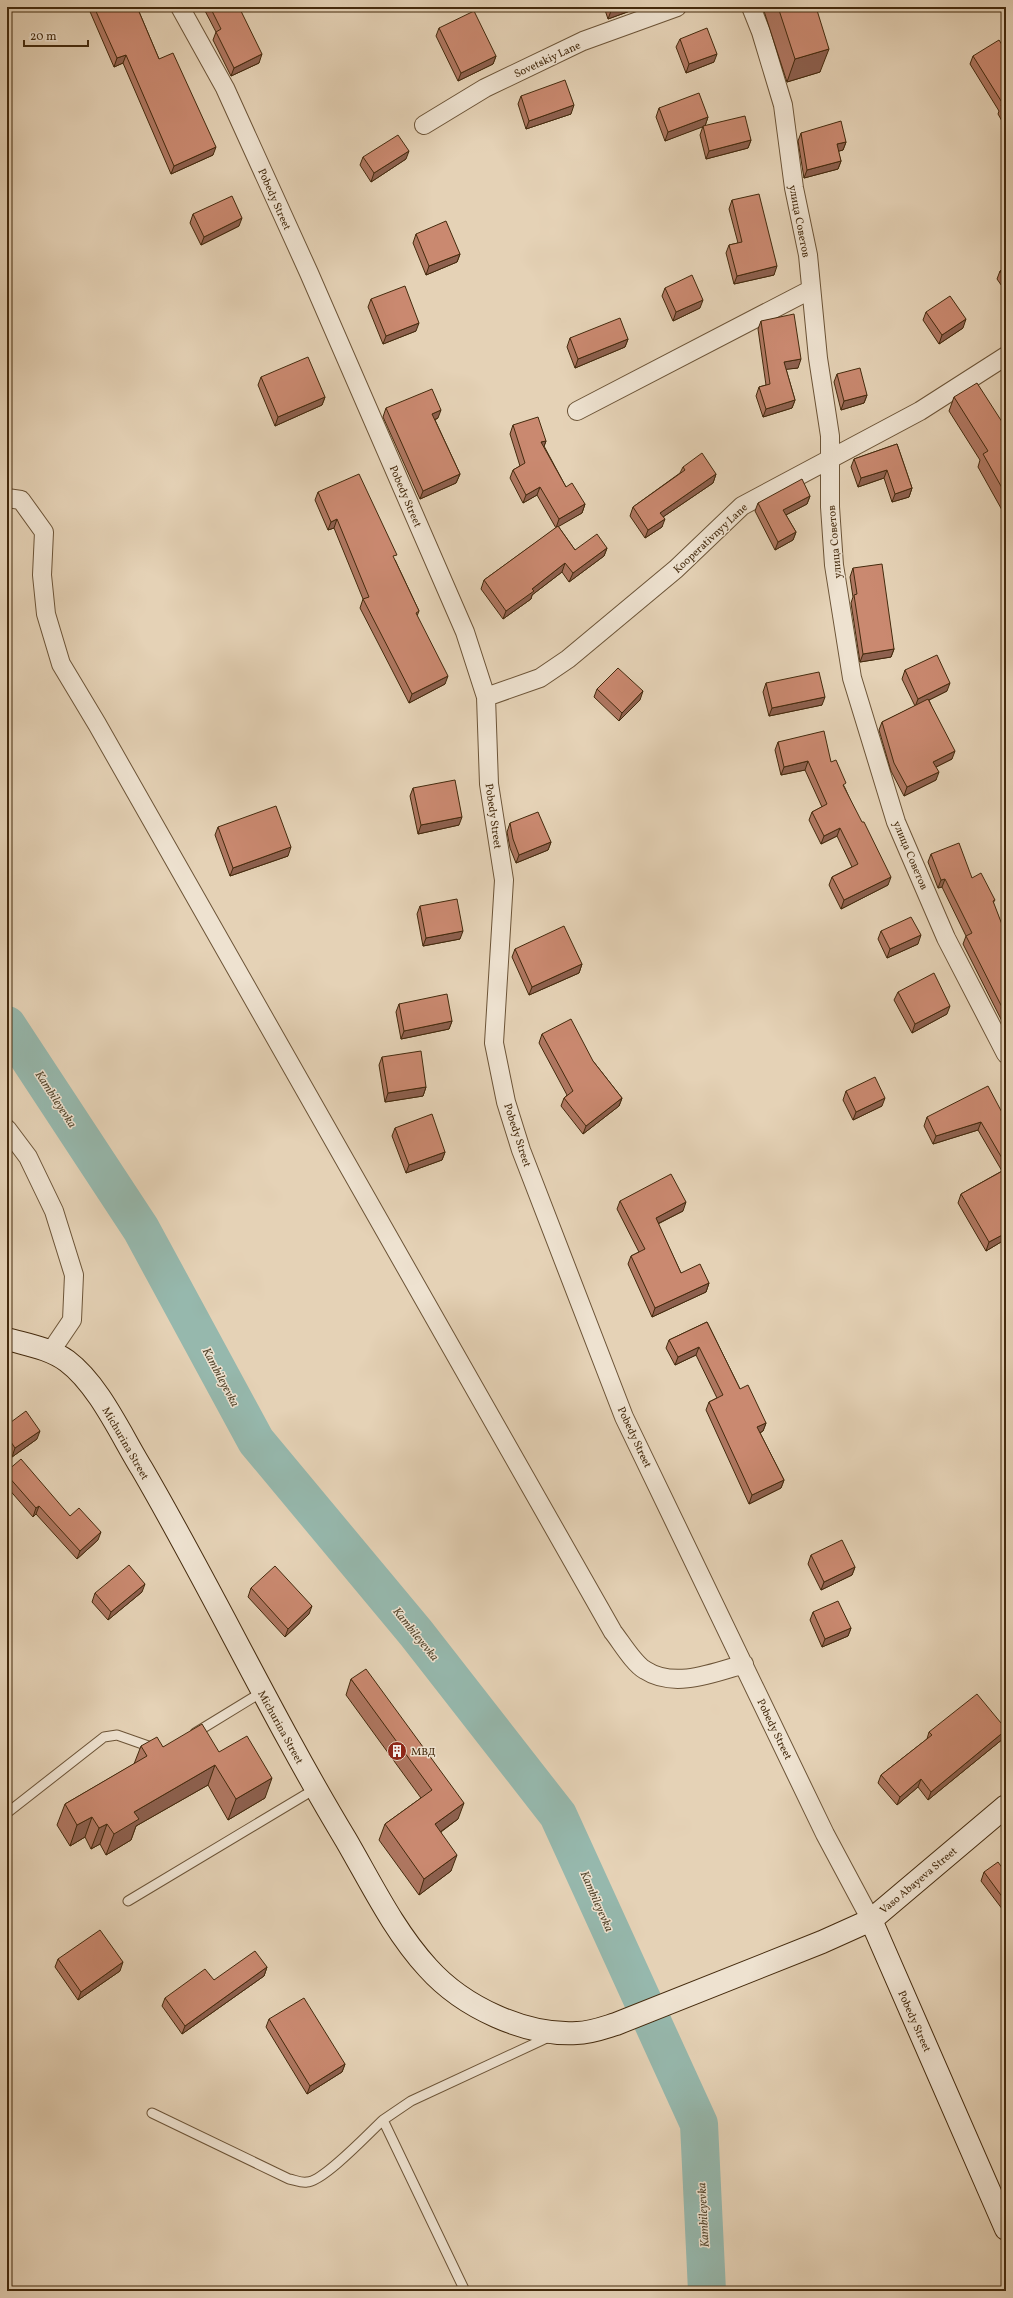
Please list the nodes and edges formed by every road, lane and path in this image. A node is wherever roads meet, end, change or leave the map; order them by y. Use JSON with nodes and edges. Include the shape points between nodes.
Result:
{"nodes":[{"id":1,"x":180,"y":7,"type":"edge"},
{"id":2,"x":677,"y":7,"type":"edge"},
{"id":3,"x":751,"y":7,"type":"edge"},
{"id":4,"x":424,"y":125,"type":"dead end"},
{"id":5,"x":810,"y":290,"type":"junction"},
{"id":6,"x":1006,"y":356,"type":"edge"},
{"id":7,"x":577,"y":411,"type":"dead end"},
{"id":8,"x":832,"y":459,"type":"junction"},
{"id":9,"x":7,"y":498,"type":"edge"},
{"id":10,"x":486,"y":697,"type":"junction"},
{"id":11,"x":1006,"y":1054,"type":"edge"},
{"id":12,"x":7,"y":1129,"type":"edge"},
{"id":13,"x":7,"y":1339,"type":"edge"},
{"id":14,"x":51,"y":1351,"type":"junction"},
{"id":15,"x":744,"y":1664,"type":"junction"},
{"id":16,"x":262,"y":1692,"type":"junction"},
{"id":17,"x":187,"y":1738,"type":"edge"},
{"id":18,"x":162,"y":1748,"type":"edge"},
{"id":19,"x":315,"y":1789,"type":"junction"},
{"id":20,"x":1006,"y":1806,"type":"edge"},
{"id":21,"x":7,"y":1813,"type":"edge"},
{"id":22,"x":128,"y":1901,"type":"dead end"},
{"id":23,"x":871,"y":1920,"type":"junction"},
{"id":24,"x":616,"y":2024,"type":"joint"},
{"id":25,"x":558,"y":2033,"type":"junction"},
{"id":26,"x":152,"y":2112,"type":"dead end"},
{"id":27,"x":383,"y":2120,"type":"junction"},
{"id":28,"x":1006,"y":2229,"type":"edge"},
{"id":29,"x":465,"y":2291,"type":"edge"}],
"edges":[{"from":1,"to":10,"type":"street","name":"Pobedy Street","via":[[225,88],[309,273],[465,632]]},
{"from":2,"to":4,"type":"street","name":"Sovetskiy Lane","via":[[584,41],[485,88]]},
{"from":3,"to":5,"type":"street","name":"улица Советов","via":[[783,106],[794,188],[808,255]]},
{"from":5,"to":7,"type":"street"},
{"from":5,"to":8,"type":"street","name":"улица Советов"},
{"from":6,"to":8,"type":"street","name":"Kooperativnyy Lane","via":[[920,411]]},
{"from":8,"to":10,"type":"street","name":"Kooperativnyy Lane","via":[[742,506],[676,569],[568,659],[540,678]]},
{"from":8,"to":11,"type":"street","name":"улица Советов","via":[[830,507],[834,565],[852,678],[896,822],[946,938]]},
{"from":9,"to":15,"type":"street","via":[[21,500],[44,532],[42,575],[46,614],[61,664],[612,1632],[644,1670],[666,1679],[696,1678]]},
{"from":10,"to":15,"type":"street","name":"Pobedy Street","via":[[489,784],[504,880],[494,1043],[506,1102],[521,1150],[624,1417]]},
{"from":12,"to":14,"type":"street","via":[[28,1157],[54,1211],[74,1275],[72,1320]]},
{"from":13,"to":14,"type":"street","name":"Michurina Street"},
{"from":14,"to":16,"type":"street","name":"Michurina Street","via":[[69,1362],[97,1393],[182,1538]]},
{"from":15,"to":23,"type":"street","name":"Pobedy Street","via":[[825,1834]]},
{"from":16,"to":17,"type":"lane"},
{"from":16,"to":19,"type":"street","name":"Michurina Street"},
{"from":18,"to":21,"type":"lane","via":[[148,1747],[128,1737],[104,1737]]},
{"from":19,"to":22,"type":"lane"},
{"from":19,"to":25,"type":"street","name":"Michurina Street","via":[[400,1932],[429,1969],[466,2000],[496,2017]]},
{"from":20,"to":23,"type":"street","name":"Vaso Abayeva Street"},
{"from":23,"to":24,"type":"street","name":"Vaso Abayeva Street"},
{"from":23,"to":28,"type":"street","name":"Pobedy Street"},
{"from":24,"to":25,"type":"street","name":"Michurina Street","via":[[579,2034]]},
{"from":25,"to":27,"type":"lane","via":[[411,2101]]},
{"from":26,"to":27,"type":"lane","via":[[289,2179],[308,2183],[329,2170]]},
{"from":27,"to":29,"type":"lane"}]}
